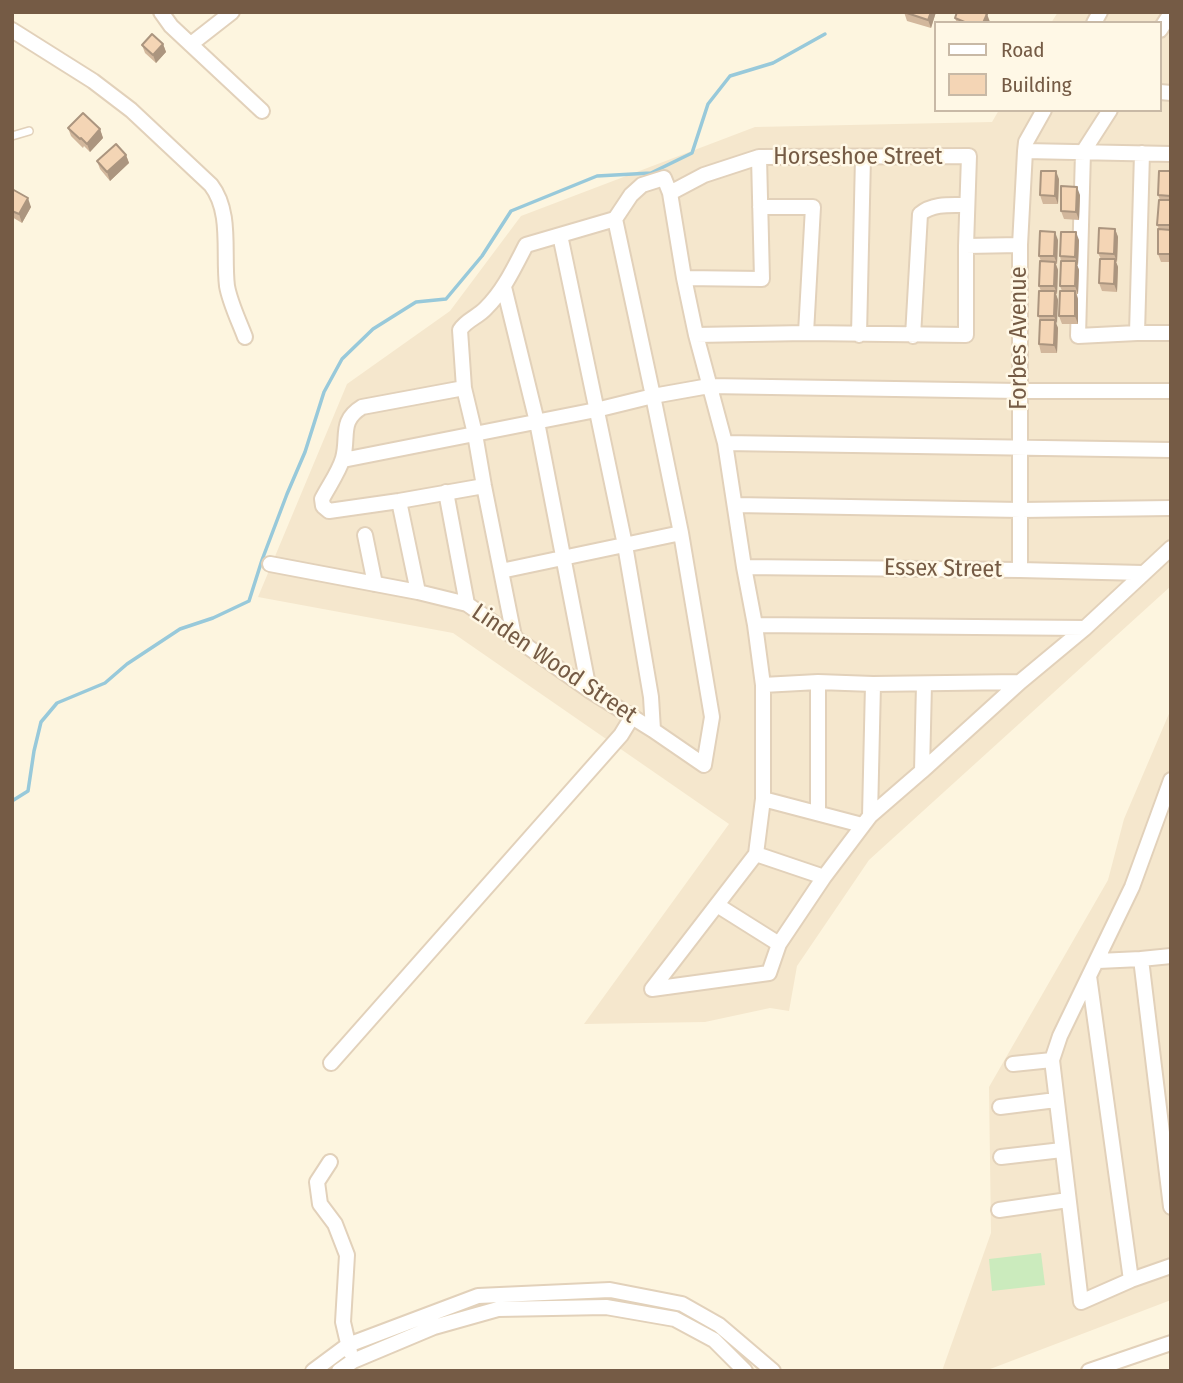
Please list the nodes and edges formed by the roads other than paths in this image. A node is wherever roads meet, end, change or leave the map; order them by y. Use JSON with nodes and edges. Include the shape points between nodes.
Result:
{"nodes":[{"id":1,"x":160,"y":12,"type":"edge"},
{"id":2,"x":232,"y":12,"type":"edge"},
{"id":3,"x":12,"y":30,"type":"edge"},
{"id":4,"x":191,"y":44,"type":"junction"},
{"id":5,"x":262,"y":111,"type":"dead end"},
{"id":6,"x":1043,"y":112,"type":"edge"},
{"id":7,"x":1109,"y":112,"type":"edge"},
{"id":8,"x":29,"y":131,"type":"dead end"},
{"id":9,"x":12,"y":136,"type":"edge"},
{"id":10,"x":1024,"y":151,"type":"junction"},
{"id":11,"x":1083,"y":152,"type":"junction"},
{"id":12,"x":1142,"y":153,"type":"junction"},
{"id":13,"x":1171,"y":154,"type":"edge"},
{"id":14,"x":759,"y":157,"type":"junction"},
{"id":15,"x":863,"y":157,"type":"junction"},
{"id":16,"x":670,"y":193,"type":"junction"},
{"id":17,"x":967,"y":205,"type":"junction"},
{"id":18,"x":760,"y":207,"type":"junction"},
{"id":19,"x":615,"y":219,"type":"junction"},
{"id":20,"x":560,"y":235,"type":"junction"},
{"id":21,"x":1020,"y":244,"type":"junction"},
{"id":22,"x":966,"y":246,"type":"junction"},
{"id":23,"x":684,"y":278,"type":"junction"},
{"id":24,"x":504,"y":287,"type":"junction"},
{"id":25,"x":806,"y":333,"type":"junction"},
{"id":26,"x":1137,"y":333,"type":"junction"},
{"id":27,"x":1171,"y":333,"type":"edge"},
{"id":28,"x":696,"y":335,"type":"junction"},
{"id":29,"x":859,"y":335,"type":"junction"},
{"id":30,"x":913,"y":335,"type":"junction"},
{"id":31,"x":245,"y":337,"type":"dead end"},
{"id":32,"x":709,"y":386,"type":"junction"},
{"id":33,"x":464,"y":388,"type":"junction"},
{"id":34,"x":1019,"y":391,"type":"junction"},
{"id":35,"x":1171,"y":391,"type":"edge"},
{"id":36,"x":653,"y":396,"type":"junction"},
{"id":37,"x":596,"y":410,"type":"junction"},
{"id":38,"x":537,"y":422,"type":"junction"},
{"id":39,"x":475,"y":433,"type":"junction"},
{"id":40,"x":725,"y":443,"type":"junction"},
{"id":41,"x":1019,"y":448,"type":"junction"},
{"id":42,"x":1171,"y":450,"type":"edge"},
{"id":43,"x":343,"y":460,"type":"junction"},
{"id":44,"x":484,"y":486,"type":"junction"},
{"id":45,"x":446,"y":492,"type":"junction"},
{"id":46,"x":399,"y":501,"type":"junction"},
{"id":47,"x":736,"y":505,"type":"junction"},
{"id":48,"x":1171,"y":508,"type":"edge"},
{"id":49,"x":1021,"y":510,"type":"junction"},
{"id":50,"x":681,"y":533,"type":"junction"},
{"id":51,"x":365,"y":535,"type":"dead end"},
{"id":52,"x":625,"y":545,"type":"junction"},
{"id":53,"x":1171,"y":548,"type":"edge"},
{"id":54,"x":564,"y":559,"type":"junction"},
{"id":55,"x":270,"y":564,"type":"dead end"},
{"id":56,"x":744,"y":567,"type":"junction"},
{"id":57,"x":1020,"y":570,"type":"junction"},
{"id":58,"x":501,"y":571,"type":"junction"},
{"id":59,"x":1143,"y":573,"type":"junction"},
{"id":60,"x":375,"y":583,"type":"junction"},
{"id":61,"x":418,"y":592,"type":"junction"},
{"id":62,"x":467,"y":604,"type":"junction"},
{"id":63,"x":755,"y":625,"type":"junction"},
{"id":64,"x":1085,"y":628,"type":"junction"},
{"id":65,"x":514,"y":636,"type":"junction"},
{"id":66,"x":818,"y":682,"type":"junction"},
{"id":67,"x":1020,"y":682,"type":"junction"},
{"id":68,"x":873,"y":684,"type":"junction"},
{"id":69,"x":924,"y":684,"type":"junction"},
{"id":70,"x":763,"y":685,"type":"junction"},
{"id":71,"x":589,"y":690,"type":"junction"},
{"id":72,"x":632,"y":717,"type":"junction"},
{"id":73,"x":653,"y":730,"type":"junction"},
{"id":74,"x":922,"y":771,"type":"junction"},
{"id":75,"x":1171,"y":782,"type":"edge"},
{"id":76,"x":763,"y":799,"type":"junction"},
{"id":77,"x":818,"y":813,"type":"junction"},
{"id":78,"x":866,"y":821,"type":"junction"},
{"id":79,"x":756,"y":853,"type":"junction"},
{"id":80,"x":824,"y":877,"type":"junction"},
{"id":81,"x":717,"y":905,"type":"junction"},
{"id":82,"x":779,"y":944,"type":"junction"},
{"id":83,"x":1171,"y":956,"type":"edge"},
{"id":84,"x":1140,"y":959,"type":"junction"},
{"id":85,"x":1098,"y":961,"type":"junction"},
{"id":86,"x":1089,"y":976,"type":"junction"},
{"id":87,"x":1052,"y":1060,"type":"junction"},
{"id":88,"x":331,"y":1063,"type":"dead end"},
{"id":89,"x":1013,"y":1064,"type":"dead end"},
{"id":90,"x":1056,"y":1100,"type":"junction"},
{"id":91,"x":1000,"y":1107,"type":"dead end"},
{"id":92,"x":1062,"y":1150,"type":"junction"},
{"id":93,"x":1001,"y":1157,"type":"dead end"},
{"id":94,"x":330,"y":1162,"type":"dead end"},
{"id":95,"x":1068,"y":1200,"type":"junction"},
{"id":96,"x":1171,"y":1207,"type":"edge"},
{"id":97,"x":999,"y":1210,"type":"dead end"},
{"id":98,"x":1171,"y":1266,"type":"edge"},
{"id":99,"x":1131,"y":1280,"type":"junction"},
{"id":100,"x":682,"y":1304,"type":"junction"},
{"id":101,"x":675,"y":1319,"type":"junction"},
{"id":102,"x":1171,"y":1343,"type":"edge"},
{"id":103,"x":348,"y":1345,"type":"junction"},
{"id":104,"x":353,"y":1361,"type":"junction"},
{"id":105,"x":313,"y":1371,"type":"edge"},
{"id":106,"x":339,"y":1371,"type":"edge"},
{"id":107,"x":744,"y":1371,"type":"edge"},
{"id":108,"x":773,"y":1371,"type":"edge"},
{"id":109,"x":1089,"y":1371,"type":"edge"}],
"edges":[{"from":1,"to":4,"type":"street"},
{"from":2,"to":4,"type":"street"},
{"from":3,"to":31,"type":"street","via":[[131,110],[219,194],[228,288]]},
{"from":4,"to":5,"type":"street"},
{"from":6,"to":10,"type":"street","name":"Forbes Avenue"},
{"from":7,"to":11,"type":"street"},
{"from":8,"to":9,"type":"lane"},
{"from":10,"to":11,"type":"street"},
{"from":10,"to":21,"type":"street","name":"Forbes Avenue"},
{"from":11,"to":12,"type":"street"},
{"from":11,"to":26,"type":"street","via":[[1078,336]]},
{"from":12,"to":13,"type":"street"},
{"from":12,"to":26,"type":"street"},
{"from":14,"to":15,"type":"street","name":"Horseshoe Street"},
{"from":14,"to":16,"type":"street","name":"Horseshoe Street"},
{"from":14,"to":18,"type":"street"},
{"from":15,"to":17,"type":"street","name":"Horseshoe Street","via":[[969,156]]},
{"from":15,"to":29,"type":"street"},
{"from":16,"to":19,"type":"street","via":[[664,178],[642,185]]},
{"from":16,"to":23,"type":"street"},
{"from":17,"to":22,"type":"street"},
{"from":17,"to":30,"type":"street","via":[[934,206],[920,214]]},
{"from":18,"to":23,"type":"street","via":[[762,279]]},
{"from":18,"to":25,"type":"street","via":[[813,207]]},
{"from":19,"to":20,"type":"street"},
{"from":19,"to":36,"type":"street"},
{"from":20,"to":24,"type":"street","via":[[526,245]]},
{"from":20,"to":37,"type":"street"},
{"from":21,"to":22,"type":"street"},
{"from":21,"to":34,"type":"street","name":"Forbes Avenue"},
{"from":22,"to":30,"type":"street","via":[[966,335]]},
{"from":23,"to":28,"type":"street"},
{"from":24,"to":33,"type":"street","via":[[460,330]]},
{"from":24,"to":38,"type":"street"},
{"from":25,"to":28,"type":"street"},
{"from":25,"to":29,"type":"street"},
{"from":26,"to":27,"type":"street"},
{"from":28,"to":32,"type":"street"},
{"from":29,"to":30,"type":"street"},
{"from":32,"to":34,"type":"street"},
{"from":32,"to":36,"type":"street"},
{"from":32,"to":40,"type":"street"},
{"from":33,"to":39,"type":"street"},
{"from":33,"to":43,"type":"street","via":[[362,407],[348,422]]},
{"from":34,"to":35,"type":"street"},
{"from":34,"to":41,"type":"street","name":"Forbes Avenue"},
{"from":36,"to":37,"type":"street"},
{"from":36,"to":50,"type":"street"},
{"from":37,"to":38,"type":"street"},
{"from":37,"to":52,"type":"street"},
{"from":38,"to":39,"type":"street"},
{"from":38,"to":54,"type":"street"},
{"from":39,"to":43,"type":"street"},
{"from":39,"to":44,"type":"street"},
{"from":40,"to":41,"type":"street"},
{"from":40,"to":47,"type":"street"},
{"from":41,"to":42,"type":"street"},
{"from":41,"to":49,"type":"street","name":"Forbes Avenue"},
{"from":43,"to":46,"type":"street","via":[[322,499],[329,511]]},
{"from":44,"to":45,"type":"street"},
{"from":44,"to":58,"type":"street"},
{"from":45,"to":46,"type":"street"},
{"from":45,"to":62,"type":"street"},
{"from":46,"to":61,"type":"street"},
{"from":47,"to":49,"type":"street"},
{"from":47,"to":56,"type":"street"},
{"from":48,"to":49,"type":"street"},
{"from":49,"to":57,"type":"street","name":"Forbes Avenue"},
{"from":50,"to":52,"type":"street"},
{"from":50,"to":73,"type":"street","name":"Linden Wood Street","via":[[712,717],[704,765]]},
{"from":51,"to":60,"type":"street"},
{"from":52,"to":54,"type":"street"},
{"from":52,"to":73,"type":"street"},
{"from":53,"to":59,"type":"street"},
{"from":54,"to":58,"type":"street"},
{"from":54,"to":71,"type":"street"},
{"from":55,"to":60,"type":"street","name":"Linden Wood Street"},
{"from":56,"to":57,"type":"street","name":"Essex Street"},
{"from":56,"to":63,"type":"street"},
{"from":57,"to":59,"type":"street","name":"Essex Street"},
{"from":58,"to":65,"type":"street"},
{"from":59,"to":64,"type":"street"},
{"from":60,"to":61,"type":"street","name":"Linden Wood Street"},
{"from":61,"to":62,"type":"street","name":"Linden Wood Street"},
{"from":62,"to":65,"type":"street","name":"Linden Wood Street"},
{"from":63,"to":64,"type":"street"},
{"from":63,"to":70,"type":"street"},
{"from":64,"to":67,"type":"street"},
{"from":65,"to":71,"type":"street","name":"Linden Wood Street"},
{"from":66,"to":68,"type":"street"},
{"from":66,"to":70,"type":"street"},
{"from":66,"to":77,"type":"street"},
{"from":67,"to":69,"type":"street"},
{"from":67,"to":74,"type":"street"},
{"from":68,"to":69,"type":"street"},
{"from":68,"to":78,"type":"street"},
{"from":69,"to":74,"type":"street"},
{"from":70,"to":76,"type":"street"},
{"from":71,"to":72,"type":"street","name":"Linden Wood Street"},
{"from":72,"to":73,"type":"street","name":"Linden Wood Street"},
{"from":72,"to":88,"type":"street","via":[[621,735]]},
{"from":74,"to":78,"type":"street"},
{"from":75,"to":85,"type":"street","via":[[1132,887]]},
{"from":76,"to":77,"type":"street"},
{"from":76,"to":79,"type":"street"},
{"from":77,"to":78,"type":"street"},
{"from":78,"to":80,"type":"street"},
{"from":79,"to":80,"type":"street"},
{"from":79,"to":81,"type":"street"},
{"from":80,"to":82,"type":"street"},
{"from":81,"to":82,"type":"street"},
{"from":81,"to":82,"type":"street","via":[[652,989],[769,972]]},
{"from":83,"to":84,"type":"street"},
{"from":84,"to":85,"type":"street"},
{"from":84,"to":96,"type":"street"},
{"from":85,"to":86,"type":"street"},
{"from":86,"to":87,"type":"street"},
{"from":86,"to":99,"type":"street"},
{"from":87,"to":89,"type":"street"},
{"from":87,"to":90,"type":"street"},
{"from":90,"to":91,"type":"street"},
{"from":90,"to":92,"type":"street"},
{"from":92,"to":93,"type":"street"},
{"from":92,"to":95,"type":"street"},
{"from":94,"to":103,"type":"street","via":[[317,1182],[320,1204],[335,1224],[347,1255],[343,1322]]},
{"from":95,"to":97,"type":"street"},
{"from":95,"to":99,"type":"street","via":[[1081,1302]]},
{"from":98,"to":99,"type":"street"},
{"from":100,"to":101,"type":"street"},
{"from":100,"to":103,"type":"street","via":[[610,1290],[478,1296]]},
{"from":100,"to":108,"type":"street","via":[[719,1325]]},
{"from":101,"to":104,"type":"street","via":[[606,1307],[498,1309],[434,1326]]},
{"from":101,"to":107,"type":"street","via":[[714,1340]]},
{"from":102,"to":109,"type":"street"},
{"from":103,"to":104,"type":"street"},
{"from":103,"to":105,"type":"street"},
{"from":104,"to":106,"type":"street"}]}
